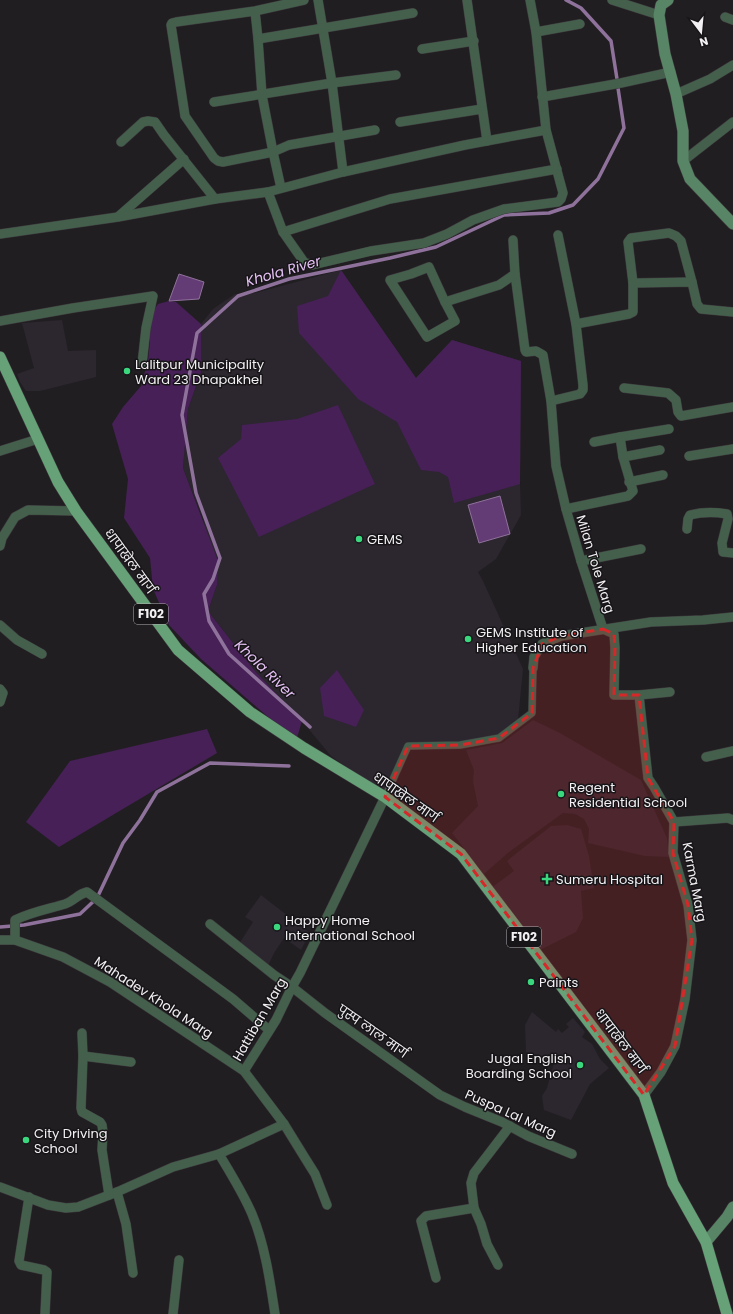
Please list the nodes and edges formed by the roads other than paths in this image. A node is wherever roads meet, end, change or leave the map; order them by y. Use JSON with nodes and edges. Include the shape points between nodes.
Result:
{"nodes":[{"id":1,"x":304,"y":0,"type":"edge"},
{"id":2,"x":318,"y":0,"type":"edge"},
{"id":3,"x":467,"y":0,"type":"edge"},
{"id":4,"x":530,"y":0,"type":"edge"},
{"id":5,"x":612,"y":0,"type":"edge"},
{"id":6,"x":668,"y":0,"type":"edge"},
{"id":7,"x":255,"y":12,"type":"junction"},
{"id":8,"x":413,"y":13,"type":"dead end"},
{"id":9,"x":659,"y":15,"type":"junction"},
{"id":10,"x":580,"y":24,"type":"dead end"},
{"id":11,"x":322,"y":28,"type":"junction"},
{"id":12,"x":536,"y":32,"type":"junction"},
{"id":13,"x":258,"y":39,"type":"junction"},
{"id":14,"x":474,"y":41,"type":"junction"},
{"id":15,"x":422,"y":49,"type":"dead end"},
{"id":16,"x":733,"y":65,"type":"edge"},
{"id":17,"x":670,"y":72,"type":"junction"},
{"id":18,"x":396,"y":75,"type":"dead end"},
{"id":19,"x":332,"y":84,"type":"junction"},
{"id":20,"x":676,"y":94,"type":"junction"},
{"id":21,"x":262,"y":95,"type":"junction"},
{"id":22,"x":542,"y":97,"type":"junction"},
{"id":23,"x":214,"y":102,"type":"dead end"},
{"id":24,"x":482,"y":109,"type":"junction"},
{"id":25,"x":400,"y":122,"type":"dead end"},
{"id":26,"x":733,"y":122,"type":"edge"},
{"id":27,"x":375,"y":130,"type":"dead end"},
{"id":28,"x":546,"y":130,"type":"junction"},
{"id":29,"x":338,"y":136,"type":"junction"},
{"id":30,"x":487,"y":141,"type":"junction"},
{"id":31,"x":121,"y":142,"type":"dead end"},
{"id":32,"x":273,"y":152,"type":"junction"},
{"id":33,"x":184,"y":159,"type":"junction"},
{"id":34,"x":683,"y":161,"type":"junction"},
{"id":35,"x":557,"y":169,"type":"junction"},
{"id":36,"x":343,"y":172,"type":"junction"},
{"id":37,"x":281,"y":188,"type":"junction"},
{"id":38,"x":268,"y":192,"type":"junction"},
{"id":39,"x":215,"y":199,"type":"junction"},
{"id":40,"x":118,"y":217,"type":"junction"},
{"id":41,"x":733,"y":224,"type":"edge"},
{"id":42,"x":283,"y":232,"type":"junction"},
{"id":43,"x":0,"y":234,"type":"edge"},
{"id":44,"x":558,"y":235,"type":"dead end"},
{"id":45,"x":513,"y":240,"type":"dead end"},
{"id":46,"x":515,"y":274,"type":"junction"},
{"id":47,"x":692,"y":282,"type":"junction"},
{"id":48,"x":633,"y":283,"type":"junction"},
{"id":49,"x":445,"y":302,"type":"junction"},
{"id":50,"x":733,"y":312,"type":"edge"},
{"id":51,"x":0,"y":321,"type":"edge"},
{"id":52,"x":576,"y":324,"type":"junction"},
{"id":53,"x":0,"y":357,"type":"edge"},
{"id":54,"x":142,"y":364,"type":"dead end"},
{"id":55,"x":624,"y":388,"type":"dead end"},
{"id":56,"x":551,"y":401,"type":"junction"},
{"id":57,"x":733,"y":407,"type":"edge"},
{"id":58,"x":668,"y":429,"type":"dead end"},
{"id":59,"x":620,"y":437,"type":"junction"},
{"id":60,"x":38,"y":439,"type":"junction"},
{"id":61,"x":594,"y":442,"type":"dead end"},
{"id":62,"x":733,"y":449,"type":"edge"},
{"id":63,"x":660,"y":450,"type":"dead end"},
{"id":64,"x":0,"y":451,"type":"edge"},
{"id":65,"x":689,"y":456,"type":"dead end"},
{"id":66,"x":623,"y":457,"type":"junction"},
{"id":67,"x":663,"y":475,"type":"dead end"},
{"id":68,"x":629,"y":482,"type":"junction"},
{"id":69,"x":566,"y":509,"type":"junction"},
{"id":70,"x":76,"y":511,"type":"junction"},
{"id":71,"x":687,"y":530,"type":"dead end"},
{"id":72,"x":0,"y":546,"type":"edge"},
{"id":73,"x":640,"y":549,"type":"dead end"},
{"id":74,"x":733,"y":553,"type":"edge"},
{"id":75,"x":581,"y":560,"type":"junction"},
{"id":76,"x":733,"y":617,"type":"edge"},
{"id":77,"x":0,"y":625,"type":"edge"},
{"id":78,"x":603,"y":629,"type":"junction"},
{"id":79,"x":42,"y":654,"type":"dead end"},
{"id":80,"x":533,"y":668,"type":"joint"},
{"id":81,"x":0,"y":689,"type":"edge"},
{"id":82,"x":670,"y":692,"type":"dead end"},
{"id":83,"x":639,"y":695,"type":"junction"},
{"id":84,"x":0,"y":702,"type":"edge"},
{"id":85,"x":733,"y":751,"type":"edge"},
{"id":86,"x":706,"y":757,"type":"dead end"},
{"id":87,"x":385,"y":797,"type":"junction"},
{"id":88,"x":733,"y":820,"type":"edge"},
{"id":89,"x":674,"y":822,"type":"junction"},
{"id":90,"x":210,"y":924,"type":"dead end"},
{"id":91,"x":0,"y":940,"type":"edge"},
{"id":92,"x":15,"y":940,"type":"junction"},
{"id":93,"x":292,"y":987,"type":"junction"},
{"id":94,"x":269,"y":1030,"type":"junction"},
{"id":95,"x":82,"y":1033,"type":"dead end"},
{"id":96,"x":83,"y":1056,"type":"junction"},
{"id":97,"x":131,"y":1062,"type":"dead end"},
{"id":98,"x":244,"y":1071,"type":"junction"},
{"id":99,"x":440,"y":1094,"type":"joint"},
{"id":100,"x":644,"y":1095,"type":"junction"},
{"id":101,"x":284,"y":1124,"type":"junction"},
{"id":102,"x":510,"y":1126,"type":"junction"},
{"id":103,"x":219,"y":1154,"type":"junction"},
{"id":104,"x":572,"y":1154,"type":"dead end"},
{"id":105,"x":0,"y":1187,"type":"edge"},
{"id":106,"x":113,"y":1193,"type":"junction"},
{"id":107,"x":29,"y":1197,"type":"junction"},
{"id":108,"x":327,"y":1205,"type":"dead end"},
{"id":109,"x":733,"y":1207,"type":"edge"},
{"id":110,"x":474,"y":1208,"type":"junction"},
{"id":111,"x":706,"y":1242,"type":"junction"},
{"id":112,"x":179,"y":1260,"type":"dead end"},
{"id":113,"x":498,"y":1265,"type":"dead end"},
{"id":114,"x":133,"y":1273,"type":"dead end"},
{"id":115,"x":436,"y":1278,"type":"dead end"},
{"id":116,"x":45,"y":1314,"type":"edge"},
{"id":117,"x":173,"y":1314,"type":"edge"},
{"id":118,"x":275,"y":1314,"type":"edge"},
{"id":119,"x":727,"y":1314,"type":"edge"}],
"edges":[{"from":1,"to":7,"type":"street"},
{"from":2,"to":11,"type":"street"},
{"from":3,"to":14,"type":"street"},
{"from":4,"to":12,"type":"street"},
{"from":5,"to":9,"type":"street"},
{"from":6,"to":9,"type":"main road","via":[[661,6]]},
{"from":7,"to":13,"type":"street"},
{"from":7,"to":32,"type":"street","via":[[176,22],[172,23],[171,28],[185,116],[214,158],[222,162]]},
{"from":8,"to":11,"type":"street"},
{"from":9,"to":17,"type":"main road"},
{"from":10,"to":12,"type":"street"},
{"from":11,"to":13,"type":"street"},
{"from":11,"to":19,"type":"street"},
{"from":12,"to":22,"type":"street"},
{"from":13,"to":21,"type":"street"},
{"from":14,"to":15,"type":"street"},
{"from":14,"to":24,"type":"street"},
{"from":16,"to":20,"type":"street","via":[[710,79]]},
{"from":17,"to":20,"type":"main road"},
{"from":17,"to":22,"type":"street"},
{"from":18,"to":19,"type":"street"},
{"from":19,"to":21,"type":"street"},
{"from":19,"to":29,"type":"street"},
{"from":20,"to":34,"type":"main road","via":[[683,131]]},
{"from":21,"to":23,"type":"street"},
{"from":21,"to":32,"type":"street"},
{"from":22,"to":28,"type":"street"},
{"from":24,"to":25,"type":"street"},
{"from":24,"to":30,"type":"street"},
{"from":26,"to":34,"type":"street"},
{"from":27,"to":29,"type":"street"},
{"from":28,"to":30,"type":"street"},
{"from":28,"to":35,"type":"street"},
{"from":29,"to":32,"type":"street","via":[[289,145]]},
{"from":29,"to":36,"type":"street"},
{"from":30,"to":36,"type":"street"},
{"from":31,"to":33,"type":"street","via":[[143,122],[155,122]]},
{"from":32,"to":37,"type":"street"},
{"from":33,"to":39,"type":"street"},
{"from":33,"to":40,"type":"street"},
{"from":34,"to":41,"type":"main road","via":[[690,179]]},
{"from":35,"to":42,"type":"street","via":[[390,199]]},
{"from":35,"to":42,"type":"street","via":[[563,193],[558,202],[504,209],[473,220],[424,243],[371,251],[312,265],[304,262]]},
{"from":36,"to":37,"type":"street"},
{"from":37,"to":38,"type":"street"},
{"from":38,"to":39,"type":"street"},
{"from":38,"to":42,"type":"street"},
{"from":39,"to":40,"type":"street"},
{"from":40,"to":43,"type":"street"},
{"from":44,"to":52,"type":"street"},
{"from":45,"to":46,"type":"street"},
{"from":46,"to":49,"type":"street","via":[[499,285]]},
{"from":46,"to":56,"type":"street","name":"Milan Tole Marg","via":[[525,350],[543,355]]},
{"from":47,"to":48,"type":"street"},
{"from":47,"to":48,"type":"street","via":[[681,240],[669,233],[629,240]]},
{"from":47,"to":50,"type":"street","via":[[701,310]]},
{"from":48,"to":52,"type":"street","via":[[633,312]]},
{"from":49,"to":49,"type":"street","via":[[430,267],[390,280],[427,337],[455,321]]},
{"from":51,"to":54,"type":"street","via":[[153,296]]},
{"from":52,"to":56,"type":"street","via":[[583,390],[580,394]]},
{"from":53,"to":60,"type":"main road","name":"धापाखेल मार्ग","number":"F102"},
{"from":55,"to":57,"type":"street","via":[[668,393],[676,400],[681,416]]},
{"from":56,"to":69,"type":"street","name":"Milan Tole Marg","via":[[556,466]]},
{"from":58,"to":59,"type":"street"},
{"from":59,"to":61,"type":"street"},
{"from":59,"to":66,"type":"street"},
{"from":60,"to":64,"type":"street"},
{"from":60,"to":70,"type":"main road","name":"धापाखेल मार्ग","number":"F102","via":[[58,482]]},
{"from":62,"to":65,"type":"street"},
{"from":63,"to":66,"type":"street"},
{"from":66,"to":68,"type":"street"},
{"from":67,"to":68,"type":"street"},
{"from":68,"to":69,"type":"street","via":[[633,492],[628,496]]},
{"from":69,"to":75,"type":"street","name":"Milan Tole Marg"},
{"from":70,"to":72,"type":"street","via":[[28,510],[15,517]]},
{"from":70,"to":87,"type":"main road","name":"धापाखेल मार्ग","number":"F102","via":[[178,650],[250,712]]},
{"from":71,"to":74,"type":"street","via":[[690,516],[699,513],[727,514],[723,552]]},
{"from":73,"to":75,"type":"street"},
{"from":75,"to":78,"type":"street","name":"Milan Tole Marg"},
{"from":76,"to":78,"type":"street","name":"Milan Tole Marg","via":[[651,622]]},
{"from":77,"to":79,"type":"street","via":[[17,640]]},
{"from":78,"to":80,"type":"street","via":[[561,636],[542,644],[534,657]]},
{"from":78,"to":83,"type":"street","via":[[614,634],[614,695]]},
{"from":80,"to":87,"type":"street","via":[[532,714],[499,738],[460,745],[408,746]]},
{"from":81,"to":84,"type":"street","via":[[3,693]]},
{"from":82,"to":83,"type":"street"},
{"from":83,"to":89,"type":"street","via":[[648,778]]},
{"from":85,"to":86,"type":"street"},
{"from":87,"to":93,"type":"street","name":"Hattiban Marg"},
{"from":87,"to":100,"type":"main road","name":"धापाखेल मार्ग","number":"F102","via":[[461,854]]},
{"from":88,"to":89,"type":"street","via":[[728,818]]},
{"from":89,"to":100,"type":"street","name":"Karma Marg","via":[[673,853],[688,905],[692,940],[685,999],[675,1046],[661,1072]]},
{"from":90,"to":93,"type":"street","name":"पुस्प लाल मार्ग"},
{"from":91,"to":92,"type":"street","name":"Mahadev Khola Marg"},
{"from":92,"to":94,"type":"street","via":[[15,920],[67,903],[87,892],[233,999]]},
{"from":92,"to":98,"type":"street","name":"Mahadev Khola Marg","via":[[63,957],[110,982]]},
{"from":93,"to":94,"type":"street","name":"Hattiban Marg"},
{"from":93,"to":99,"type":"street","name":"पुस्प लाल मार्ग"},
{"from":94,"to":98,"type":"street","name":"Hattiban Marg"},
{"from":95,"to":96,"type":"street"},
{"from":96,"to":97,"type":"street"},
{"from":96,"to":106,"type":"street","via":[[81,1108],[82,1112],[102,1125],[102,1150]]},
{"from":98,"to":101,"type":"street","name":"Hattiban Marg"},
{"from":99,"to":102,"type":"street","name":"Puspa Lal Marg"},
{"from":100,"to":111,"type":"main road","name":"धापाखेल मार्ग","number":"F102","via":[[673,1183]]},
{"from":101,"to":103,"type":"street"},
{"from":101,"to":108,"type":"street","name":"Hattiban Marg","via":[[315,1174]]},
{"from":102,"to":104,"type":"street","name":"Puspa Lal Marg"},
{"from":102,"to":110,"type":"street","via":[[474,1173],[471,1183]]},
{"from":103,"to":106,"type":"street","via":[[172,1167]]},
{"from":103,"to":118,"type":"street","via":[[241,1190],[252,1215],[262,1244]]},
{"from":105,"to":107,"type":"street"},
{"from":106,"to":107,"type":"street","via":[[78,1208],[48,1205]]},
{"from":106,"to":114,"type":"street","via":[[126,1224]]},
{"from":107,"to":116,"type":"street","via":[[19,1261],[21,1265],[47,1272]]},
{"from":109,"to":111,"type":"main road"},
{"from":110,"to":113,"type":"street"},
{"from":110,"to":115,"type":"street","via":[[426,1216],[421,1221]]},
{"from":111,"to":119,"type":"main road","name":"धापाखेल मार्ग","number":"F102"},
{"from":112,"to":117,"type":"street"}]}
